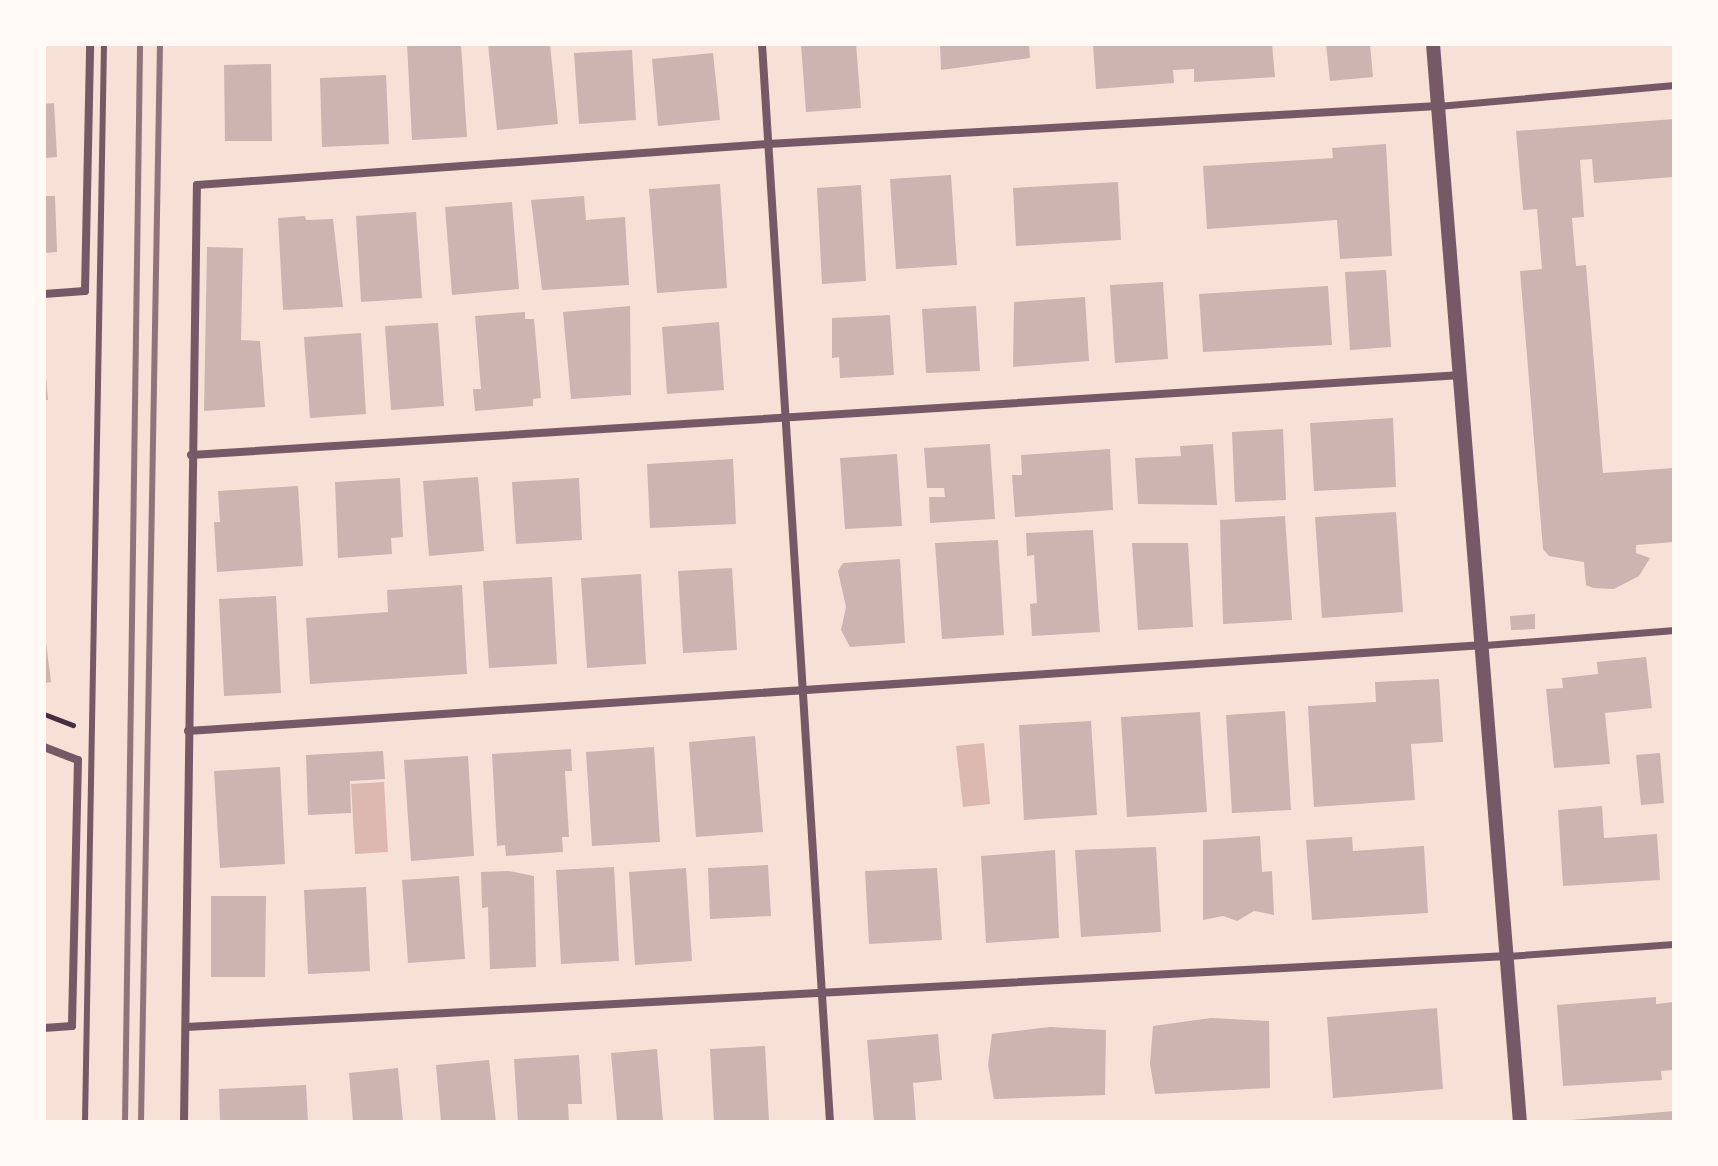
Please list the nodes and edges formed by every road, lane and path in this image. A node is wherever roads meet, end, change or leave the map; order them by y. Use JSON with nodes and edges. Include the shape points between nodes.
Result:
{"nodes":[{"id":1,"x":90,"y":44,"type":"edge"},
{"id":2,"x":104,"y":44,"type":"edge"},
{"id":3,"x":762,"y":44,"type":"edge"},
{"id":4,"x":1433,"y":44,"type":"edge"},
{"id":5,"x":1674,"y":85,"type":"edge"},
{"id":6,"x":1438,"y":106,"type":"junction"},
{"id":7,"x":768,"y":144,"type":"junction"},
{"id":8,"x":44,"y":294,"type":"edge"},
{"id":9,"x":1462,"y":375,"type":"junction"},
{"id":10,"x":788,"y":417,"type":"junction"},
{"id":11,"x":191,"y":455,"type":"junction"},
{"id":12,"x":1674,"y":630,"type":"edge"},
{"id":13,"x":1485,"y":645,"type":"junction"},
{"id":14,"x":804,"y":687,"type":"junction"},
{"id":15,"x":44,"y":714,"type":"edge"},
{"id":16,"x":81,"y":728,"type":"dead end"},
{"id":17,"x":188,"y":731,"type":"junction"},
{"id":18,"x":44,"y":747,"type":"edge"},
{"id":19,"x":1674,"y":944,"type":"edge"},
{"id":20,"x":1507,"y":956,"type":"junction"},
{"id":21,"x":822,"y":993,"type":"junction"},
{"id":22,"x":186,"y":1027,"type":"junction"},
{"id":23,"x":44,"y":1028,"type":"edge"},
{"id":24,"x":85,"y":1122,"type":"edge"},
{"id":25,"x":184,"y":1122,"type":"edge"},
{"id":26,"x":830,"y":1122,"type":"edge"},
{"id":27,"x":1520,"y":1122,"type":"edge"}],
"edges":[{"from":1,"to":8,"type":"street","via":[[85,291]]},
{"from":2,"to":24,"type":"lane"},
{"from":3,"to":7,"type":"street"},
{"from":4,"to":6,"type":"street"},
{"from":5,"to":6,"type":"street"},
{"from":6,"to":7,"type":"street"},
{"from":6,"to":9,"type":"street"},
{"from":7,"to":10,"type":"street"},
{"from":7,"to":11,"type":"street","via":[[197,185]]},
{"from":9,"to":10,"type":"street"},
{"from":9,"to":13,"type":"street"},
{"from":10,"to":11,"type":"street"},
{"from":10,"to":14,"type":"street"},
{"from":11,"to":17,"type":"street"},
{"from":12,"to":13,"type":"street"},
{"from":13,"to":14,"type":"street"},
{"from":13,"to":20,"type":"street"},
{"from":14,"to":17,"type":"street"},
{"from":14,"to":21,"type":"street"},
{"from":15,"to":16,"type":"path"},
{"from":17,"to":22,"type":"street"},
{"from":18,"to":23,"type":"street","via":[[78,760],[72,1026]]},
{"from":19,"to":20,"type":"street"},
{"from":20,"to":21,"type":"street"},
{"from":20,"to":27,"type":"street"},
{"from":21,"to":22,"type":"street"},
{"from":21,"to":26,"type":"street"},
{"from":22,"to":25,"type":"street"}]}
